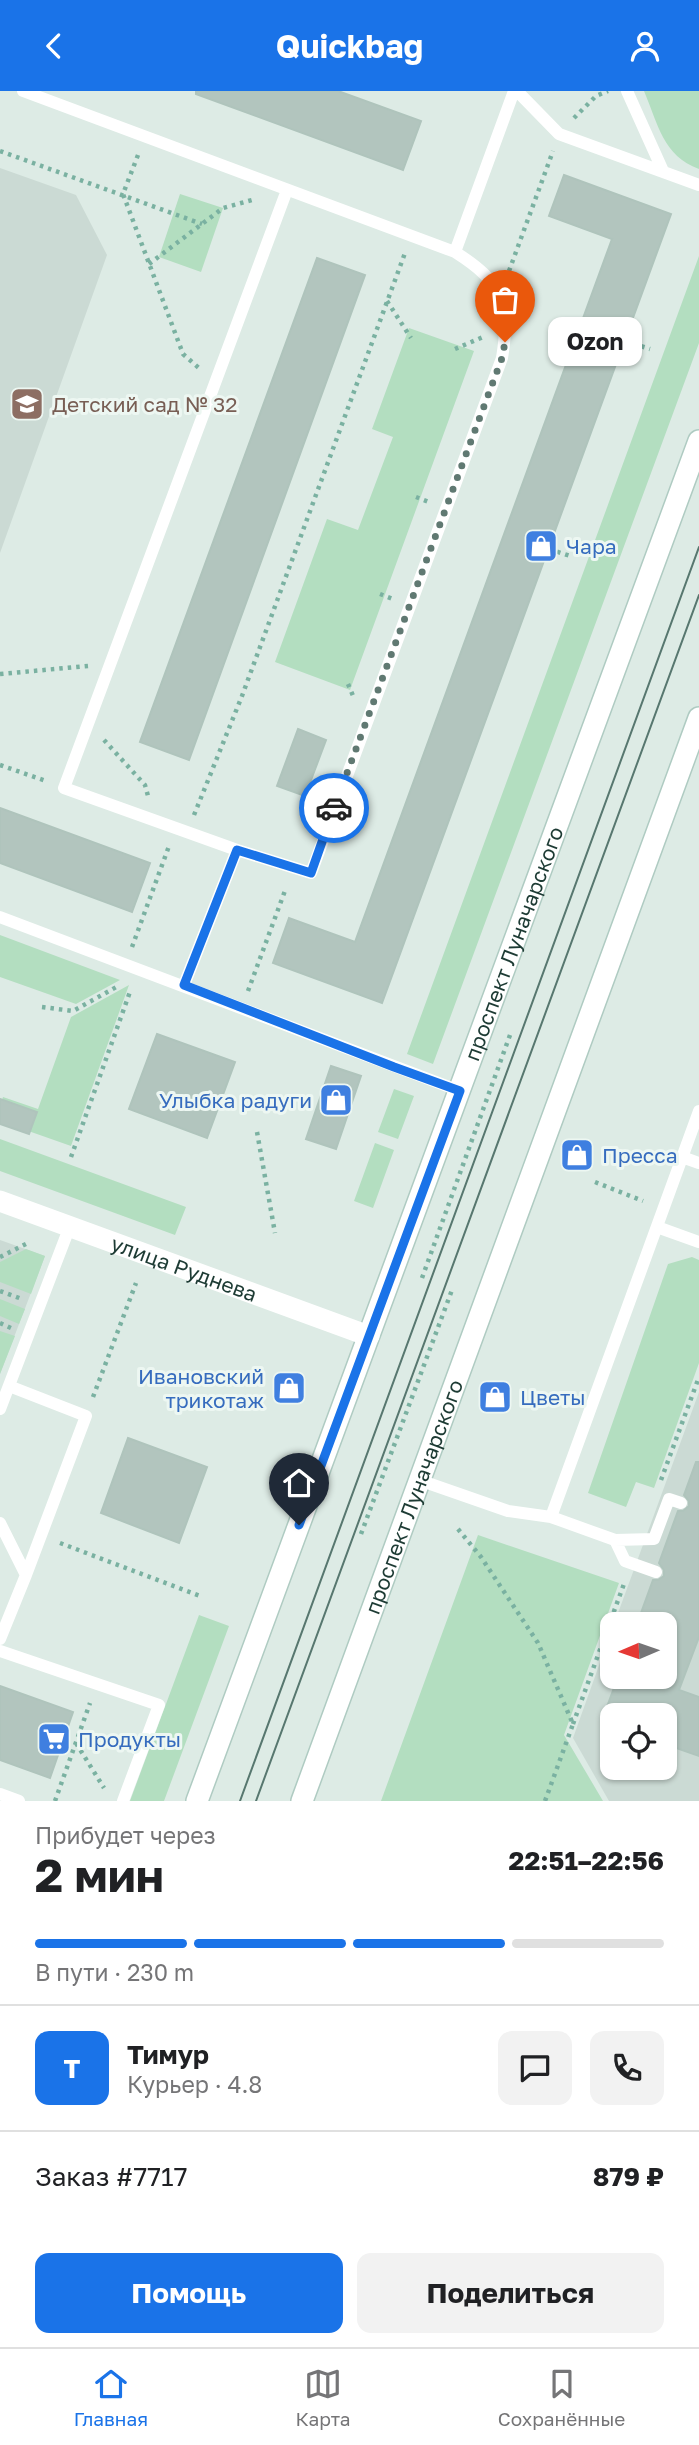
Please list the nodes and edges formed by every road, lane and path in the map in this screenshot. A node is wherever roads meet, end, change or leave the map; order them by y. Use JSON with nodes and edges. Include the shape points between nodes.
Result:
{"nodes":[{"id":1,"x":23,"y":91,"type":"edge"},
{"id":2,"x":515,"y":91,"type":"edge"},
{"id":3,"x":608,"y":91,"type":"edge"},
{"id":4,"x":628,"y":91,"type":"edge"},
{"id":5,"x":559,"y":134,"type":"junction"},
{"id":6,"x":145,"y":136,"type":"junction"},
{"id":7,"x":0,"y":151,"type":"edge"},
{"id":8,"x":663,"y":171,"type":"junction"},
{"id":9,"x":699,"y":185,"type":"edge"},
{"id":10,"x":287,"y":190,"type":"junction"},
{"id":11,"x":123,"y":194,"type":"junction"},
{"id":12,"x":202,"y":225,"type":"junction"},
{"id":13,"x":411,"y":236,"type":"junction"},
{"id":14,"x":454,"y":252,"type":"junction"},
{"id":15,"x":149,"y":264,"type":"junction"},
{"id":16,"x":500,"y":295,"type":"junction"},
{"id":17,"x":387,"y":301,"type":"junction"},
{"id":18,"x":411,"y":338,"type":"dead end"},
{"id":19,"x":625,"y":341,"type":"dead end"},
{"id":20,"x":650,"y":349,"type":"dead end"},
{"id":21,"x":217,"y":377,"type":"junction"},
{"id":22,"x":699,"y":441,"type":"edge"},
{"id":23,"x":549,"y":549,"type":"dead end"},
{"id":24,"x":573,"y":557,"type":"dead end"},
{"id":25,"x":110,"y":664,"type":"junction"},
{"id":26,"x":0,"y":674,"type":"edge"},
{"id":27,"x":699,"y":718,"type":"edge"},
{"id":28,"x":88,"y":722,"type":"junction"},
{"id":29,"x":0,"y":765,"type":"edge"},
{"id":30,"x":64,"y":788,"type":"junction"},
{"id":31,"x":154,"y":820,"type":"junction"},
{"id":32,"x":182,"y":830,"type":"junction"},
{"id":33,"x":237,"y":850,"type":"junction"},
{"id":34,"x":293,"y":867,"type":"junction"},
{"id":35,"x":0,"y":917,"type":"edge"},
{"id":36,"x":132,"y":966,"type":"junction"},
{"id":37,"x":184,"y":985,"type":"junction"},
{"id":38,"x":42,"y":1007,"type":"dead end"},
{"id":39,"x":242,"y":1007,"type":"junction"},
{"id":40,"x":510,"y":1035,"type":"dead end"},
{"id":41,"x":460,"y":1091,"type":"junction"},
{"id":42,"x":699,"y":1111,"type":"edge"},
{"id":43,"x":257,"y":1132,"type":"dead end"},
{"id":44,"x":71,"y":1157,"type":"dead end"},
{"id":45,"x":682,"y":1157,"type":"junction"},
{"id":46,"x":699,"y":1163,"type":"edge"},
{"id":47,"x":595,"y":1182,"type":"dead end"},
{"id":48,"x":0,"y":1201,"type":"edge"},
{"id":49,"x":663,"y":1209,"type":"junction"},
{"id":50,"x":70,"y":1226,"type":"junction"},
{"id":51,"x":657,"y":1227,"type":"junction"},
{"id":52,"x":275,"y":1233,"type":"dead end"},
{"id":53,"x":699,"y":1242,"type":"edge"},
{"id":54,"x":28,"y":1243,"type":"dead end"},
{"id":55,"x":0,"y":1257,"type":"edge"},
{"id":56,"x":422,"y":1278,"type":"dead end"},
{"id":57,"x":136,"y":1283,"type":"dead end"},
{"id":58,"x":452,"y":1290,"type":"dead end"},
{"id":59,"x":0,"y":1323,"type":"edge"},
{"id":60,"x":11,"y":1327,"type":"dead end"},
{"id":61,"x":369,"y":1336,"type":"junction"},
{"id":62,"x":9,"y":1385,"type":"junction"},
{"id":63,"x":0,"y":1409,"type":"edge"},
{"id":64,"x":86,"y":1416,"type":"junction"},
{"id":65,"x":419,"y":1480,"type":"junction"},
{"id":66,"x":681,"y":1503,"type":"dead end"},
{"id":67,"x":551,"y":1517,"type":"junction"},
{"id":68,"x":0,"y":1523,"type":"edge"},
{"id":69,"x":458,"y":1529,"type":"dead end"},
{"id":70,"x":361,"y":1534,"type":"dead end"},
{"id":71,"x":41,"y":1535,"type":"junction"},
{"id":72,"x":615,"y":1540,"type":"junction"},
{"id":73,"x":656,"y":1572,"type":"dead end"},
{"id":74,"x":26,"y":1574,"type":"junction"},
{"id":75,"x":200,"y":1596,"type":"dead end"},
{"id":76,"x":0,"y":1639,"type":"edge"},
{"id":77,"x":0,"y":1651,"type":"edge"},
{"id":78,"x":97,"y":1684,"type":"junction"},
{"id":79,"x":76,"y":1743,"type":"junction"},
{"id":80,"x":105,"y":1789,"type":"dead end"},
{"id":81,"x":0,"y":1794,"type":"edge"},
{"id":82,"x":19,"y":1801,"type":"edge"},
{"id":83,"x":55,"y":1801,"type":"edge"},
{"id":84,"x":123,"y":1801,"type":"edge"},
{"id":85,"x":197,"y":1801,"type":"edge"},
{"id":86,"x":302,"y":1801,"type":"edge"},
{"id":87,"x":545,"y":1801,"type":"edge"}],
"edges":[{"from":1,"to":6,"type":"lane"},
{"from":2,"to":5,"type":"lane"},
{"from":2,"to":14,"type":"lane"},
{"from":3,"to":5,"type":"path","via":[[596,96]]},
{"from":4,"to":8,"type":"lane"},
{"from":5,"to":8,"type":"lane"},
{"from":5,"to":16,"type":"path"},
{"from":6,"to":10,"type":"lane"},
{"from":6,"to":11,"type":"path"},
{"from":7,"to":11,"type":"path"},
{"from":8,"to":9,"type":"lane"},
{"from":10,"to":12,"type":"path","via":[[223,208]]},
{"from":10,"to":13,"type":"lane"},
{"from":10,"to":21,"type":"lane"},
{"from":11,"to":12,"type":"path"},
{"from":11,"to":15,"type":"path"},
{"from":12,"to":15,"type":"path"},
{"from":13,"to":14,"type":"lane"},
{"from":13,"to":17,"type":"path"},
{"from":14,"to":16,"type":"lane","via":[[481,269]]},
{"from":15,"to":21,"type":"path","via":[[183,355]]},
{"from":16,"to":34,"type":"lane","via":[[507,326],[502,358],[311,873]]},
{"from":17,"to":18,"type":"path"},
{"from":17,"to":32,"type":"path","via":[[242,696]]},
{"from":19,"to":20,"type":"path"},
{"from":21,"to":25,"type":"lane"},
{"from":22,"to":41,"type":"main road","name":"проспект Луначарского"},
{"from":23,"to":24,"type":"path"},
{"from":25,"to":26,"type":"path"},
{"from":25,"to":28,"type":"lane"},
{"from":27,"to":65,"type":"main road","name":"проспект Луначарского"},
{"from":28,"to":30,"type":"lane"},
{"from":28,"to":31,"type":"path","via":[[145,785]]},
{"from":29,"to":30,"type":"path"},
{"from":30,"to":31,"type":"lane"},
{"from":31,"to":32,"type":"lane"},
{"from":32,"to":33,"type":"lane"},
{"from":32,"to":36,"type":"path"},
{"from":33,"to":34,"type":"lane"},
{"from":33,"to":37,"type":"lane"},
{"from":34,"to":39,"type":"path"},
{"from":35,"to":36,"type":"lane"},
{"from":36,"to":37,"type":"lane"},
{"from":36,"to":38,"type":"path","via":[[124,982],[74,1011]]},
{"from":36,"to":44,"type":"path"},
{"from":37,"to":39,"type":"lane"},
{"from":39,"to":41,"type":"lane"},
{"from":40,"to":56,"type":"path"},
{"from":41,"to":61,"type":"main road","name":"проспект Луначарского"},
{"from":42,"to":45,"type":"lane"},
{"from":43,"to":52,"type":"path"},
{"from":45,"to":46,"type":"lane"},
{"from":45,"to":49,"type":"lane"},
{"from":47,"to":49,"type":"path"},
{"from":48,"to":50,"type":"main road","name":"улица Руднева"},
{"from":49,"to":51,"type":"lane"},
{"from":50,"to":61,"type":"main road","name":"улица Руднева"},
{"from":50,"to":62,"type":"lane"},
{"from":51,"to":53,"type":"lane"},
{"from":51,"to":67,"type":"lane"},
{"from":54,"to":55,"type":"path"},
{"from":57,"to":64,"type":"path"},
{"from":58,"to":70,"type":"path"},
{"from":59,"to":60,"type":"path"},
{"from":61,"to":85,"type":"main road","name":"проспект Луначарского"},
{"from":62,"to":63,"type":"lane"},
{"from":62,"to":64,"type":"lane"},
{"from":64,"to":71,"type":"lane"},
{"from":65,"to":67,"type":"lane","via":[[508,1511]]},
{"from":65,"to":86,"type":"main road","name":"проспект Луначарского"},
{"from":66,"to":72,"type":"lane","via":[[669,1499],[654,1538]]},
{"from":67,"to":72,"type":"lane"},
{"from":68,"to":74,"type":"lane"},
{"from":69,"to":87,"type":"path","via":[[538,1643],[573,1724]]},
{"from":71,"to":74,"type":"lane"},
{"from":71,"to":75,"type":"path"},
{"from":72,"to":73,"type":"lane","via":[[625,1561]]},
{"from":74,"to":76,"type":"lane"},
{"from":77,"to":78,"type":"lane"},
{"from":78,"to":79,"type":"path"},
{"from":78,"to":84,"type":"lane","via":[[159,1705]]},
{"from":79,"to":80,"type":"path"},
{"from":79,"to":83,"type":"path"},
{"from":81,"to":82,"type":"lane"}]}
